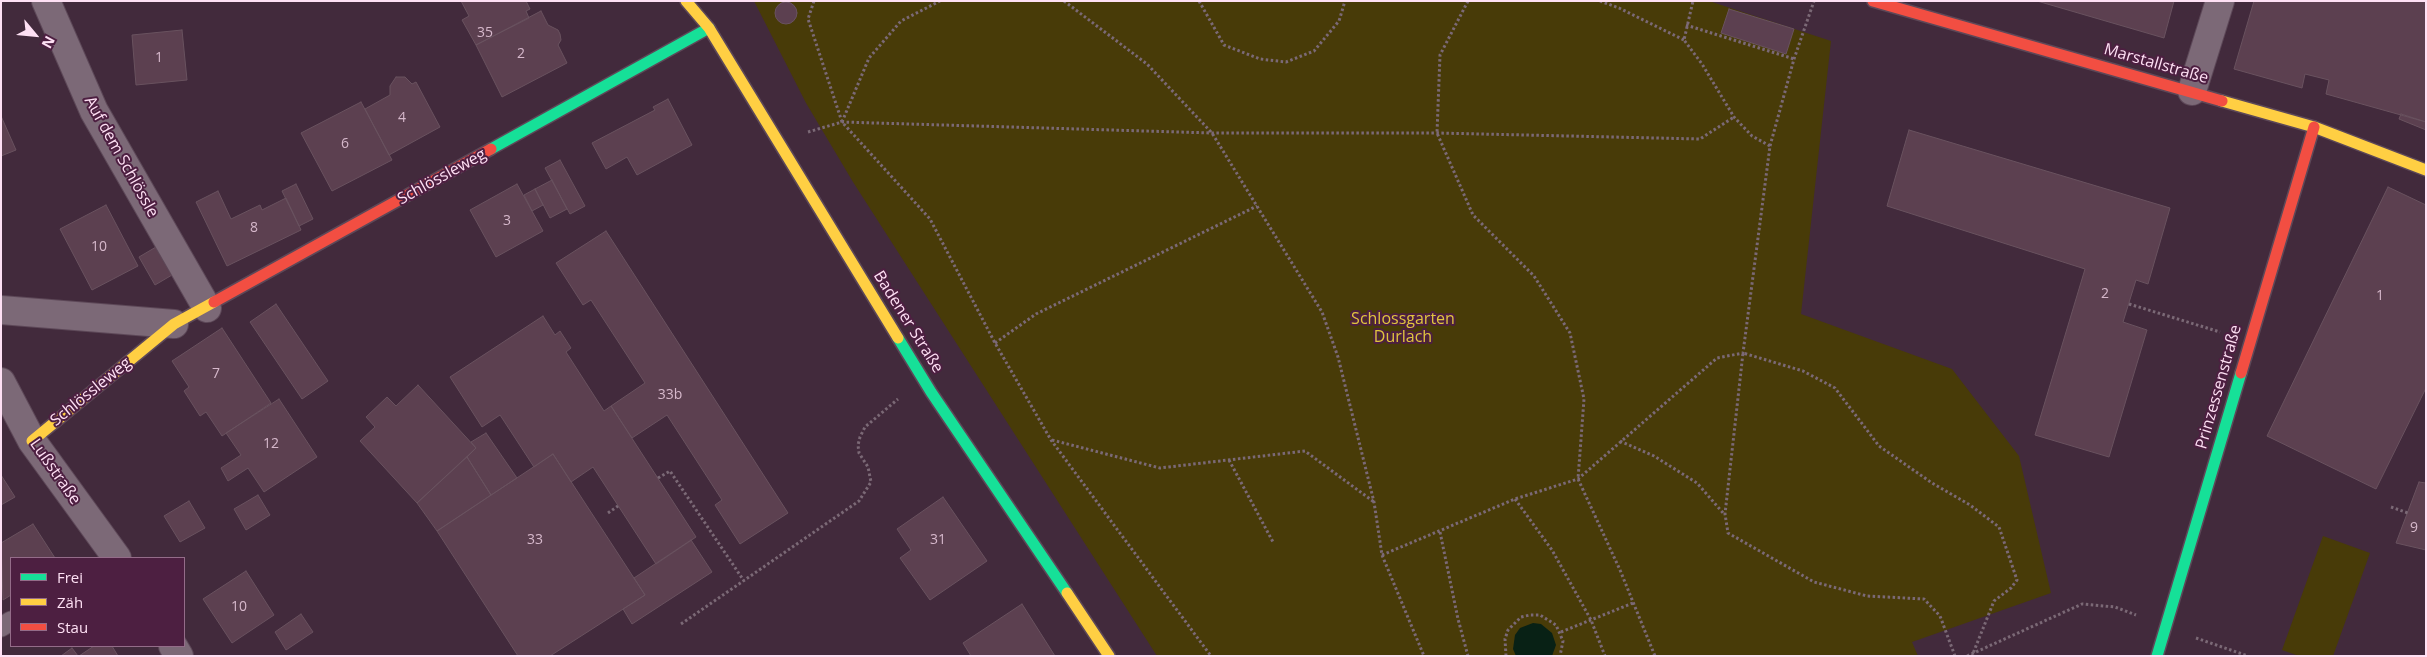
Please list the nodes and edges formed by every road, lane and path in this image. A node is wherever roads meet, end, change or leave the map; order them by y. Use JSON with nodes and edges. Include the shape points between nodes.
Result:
{"nodes":[{"id":1,"x":46,"y":1,"type":"edge"},
{"id":2,"x":686,"y":1,"type":"edge"},
{"id":3,"x":814,"y":1,"type":"edge"},
{"id":4,"x":940,"y":1,"type":"edge"},
{"id":5,"x":1064,"y":1,"type":"edge"},
{"id":6,"x":1199,"y":1,"type":"edge"},
{"id":7,"x":1345,"y":1,"type":"edge"},
{"id":8,"x":1468,"y":1,"type":"edge"},
{"id":9,"x":1600,"y":1,"type":"edge"},
{"id":10,"x":1693,"y":1,"type":"edge"},
{"id":11,"x":1814,"y":1,"type":"edge"},
{"id":12,"x":1874,"y":1,"type":"edge"},
{"id":13,"x":2220,"y":1,"type":"edge"},
{"id":14,"x":1686,"y":25,"type":"junction"},
{"id":15,"x":709,"y":28,"type":"junction"},
{"id":16,"x":1684,"y":40,"type":"junction"},
{"id":17,"x":1794,"y":59,"type":"junction"},
{"id":18,"x":2192,"y":92,"type":"junction"},
{"id":19,"x":1734,"y":117,"type":"junction"},
{"id":20,"x":842,"y":122,"type":"junction"},
{"id":21,"x":2314,"y":127,"type":"junction"},
{"id":22,"x":813,"y":129,"type":"dead end"},
{"id":23,"x":1212,"y":133,"type":"junction"},
{"id":24,"x":1437,"y":133,"type":"junction"},
{"id":25,"x":1770,"y":146,"type":"junction"},
{"id":26,"x":2426,"y":170,"type":"edge"},
{"id":27,"x":1257,"y":206,"type":"junction"},
{"id":28,"x":2129,"y":304,"type":"dead end"},
{"id":29,"x":206,"y":308,"type":"junction"},
{"id":30,"x":1,"y":310,"type":"edge"},
{"id":31,"x":174,"y":324,"type":"junction"},
{"id":32,"x":2249,"y":341,"type":"junction"},
{"id":33,"x":995,"y":343,"type":"junction"},
{"id":34,"x":1743,"y":353,"type":"junction"},
{"id":35,"x":924,"y":378,"type":"junction"},
{"id":36,"x":1,"y":382,"type":"edge"},
{"id":37,"x":1051,"y":440,"type":"junction"},
{"id":38,"x":32,"y":441,"type":"junction"},
{"id":39,"x":1620,"y":441,"type":"junction"},
{"id":40,"x":1229,"y":460,"type":"junction"},
{"id":41,"x":658,"y":478,"type":"dead end"},
{"id":42,"x":1578,"y":479,"type":"junction"},
{"id":43,"x":1515,"y":499,"type":"junction"},
{"id":44,"x":1374,"y":502,"type":"junction"},
{"id":45,"x":618,"y":506,"type":"dead end"},
{"id":46,"x":2391,"y":507,"type":"dead end"},
{"id":47,"x":608,"y":513,"type":"dead end"},
{"id":48,"x":2408,"y":513,"type":"dead end"},
{"id":49,"x":1725,"y":514,"type":"junction"},
{"id":50,"x":1440,"y":532,"type":"junction"},
{"id":51,"x":1273,"y":542,"type":"dead end"},
{"id":52,"x":1382,"y":555,"type":"junction"},
{"id":53,"x":116,"y":557,"type":"edge"},
{"id":54,"x":744,"y":581,"type":"junction"},
{"id":55,"x":1633,"y":603,"type":"junction"},
{"id":56,"x":1591,"y":620,"type":"junction"},
{"id":57,"x":681,"y":624,"type":"dead end"},
{"id":58,"x":2167,"y":626,"type":"junction"},
{"id":59,"x":1561,"y":632,"type":"junction"},
{"id":60,"x":1970,"y":655,"type":"edge"},
{"id":61,"x":1110,"y":656,"type":"edge"},
{"id":62,"x":1211,"y":656,"type":"edge"},
{"id":63,"x":1424,"y":656,"type":"edge"},
{"id":64,"x":1468,"y":656,"type":"edge"},
{"id":65,"x":1506,"y":656,"type":"edge"},
{"id":66,"x":1560,"y":656,"type":"edge"},
{"id":67,"x":1605,"y":656,"type":"edge"},
{"id":68,"x":1655,"y":656,"type":"edge"},
{"id":69,"x":1955,"y":656,"type":"edge"},
{"id":70,"x":2157,"y":656,"type":"edge"},
{"id":71,"x":2248,"y":656,"type":"edge"}],
"edges":[{"from":1,"to":29,"type":"street","name":"Auf dem Schlössle","via":[[94,111]]},
{"from":2,"to":15,"type":"street","name":"Badener Straße"},
{"from":3,"to":20,"type":"path","via":[[808,19]]},
{"from":4,"to":20,"type":"path","via":[[901,21],[869,58]]},
{"from":5,"to":23,"type":"path","via":[[1147,64]]},
{"from":6,"to":7,"type":"path","via":[[1224,45],[1260,59],[1286,62],[1314,51],[1339,21]]},
{"from":8,"to":24,"type":"path","via":[[1440,55]]},
{"from":9,"to":16,"type":"path"},
{"from":10,"to":14,"type":"path"},
{"from":11,"to":17,"type":"path"},
{"from":12,"to":18,"type":"street","name":"Marstallstraße"},
{"from":13,"to":18,"type":"street"},
{"from":14,"to":16,"type":"path"},
{"from":14,"to":17,"type":"path"},
{"from":15,"to":29,"type":"street","name":"Schlössleweg"},
{"from":15,"to":35,"type":"street","name":"Badener Straße"},
{"from":16,"to":19,"type":"path"},
{"from":17,"to":25,"type":"path"},
{"from":18,"to":21,"type":"street","name":"Marstallstraße"},
{"from":19,"to":24,"type":"path","via":[[1700,139]]},
{"from":19,"to":25,"type":"path","via":[[1752,136]]},
{"from":20,"to":22,"type":"path"},
{"from":20,"to":23,"type":"path"},
{"from":20,"to":33,"type":"path","via":[[930,219]]},
{"from":21,"to":26,"type":"street","name":"Marstallstraße"},
{"from":21,"to":32,"type":"street","name":"Prinzessenstraße"},
{"from":23,"to":24,"type":"path"},
{"from":23,"to":27,"type":"path"},
{"from":24,"to":42,"type":"path","via":[[1473,215],[1534,276],[1570,333],[1584,399]]},
{"from":25,"to":34,"type":"path"},
{"from":27,"to":33,"type":"path","via":[[1036,314]]},
{"from":27,"to":44,"type":"path","via":[[1322,312],[1338,357]]},
{"from":28,"to":32,"type":"path"},
{"from":29,"to":31,"type":"street","name":"Schlössleweg"},
{"from":30,"to":31,"type":"street"},
{"from":31,"to":38,"type":"street","name":"Schlössleweg"},
{"from":32,"to":58,"type":"street","name":"Prinzessenstraße"},
{"from":33,"to":37,"type":"path"},
{"from":34,"to":39,"type":"path","via":[[1717,358]]},
{"from":34,"to":49,"type":"path"},
{"from":34,"to":60,"type":"path","via":[[1803,371],[1835,388],[1879,446],[1999,527],[2017,580],[1994,600]]},
{"from":35,"to":54,"type":"path","via":[[865,427],[858,446],[871,482],[859,501]]},
{"from":35,"to":61,"type":"street","name":"Badener Straße"},
{"from":36,"to":38,"type":"street","name":"Lußstraße"},
{"from":37,"to":40,"type":"path","via":[[1160,468]]},
{"from":37,"to":62,"type":"path"},
{"from":38,"to":53,"type":"street","name":"Lußstraße"},
{"from":39,"to":42,"type":"path"},
{"from":39,"to":49,"type":"path","via":[[1654,456],[1697,484]]},
{"from":40,"to":44,"type":"path","via":[[1305,451]]},
{"from":40,"to":51,"type":"path"},
{"from":41,"to":54,"type":"path","via":[[670,471]]},
{"from":42,"to":43,"type":"path"},
{"from":42,"to":55,"type":"path"},
{"from":43,"to":50,"type":"path"},
{"from":43,"to":56,"type":"path","via":[[1552,550]]},
{"from":44,"to":52,"type":"path"},
{"from":45,"to":47,"type":"path"},
{"from":46,"to":48,"type":"path"},
{"from":49,"to":69,"type":"path","via":[[1728,533],[1814,582],[1867,596],[1924,599],[1940,616]]},
{"from":50,"to":52,"type":"path"},
{"from":50,"to":64,"type":"path"},
{"from":52,"to":63,"type":"path"},
{"from":54,"to":57,"type":"path"},
{"from":55,"to":56,"type":"path"},
{"from":55,"to":68,"type":"path"},
{"from":56,"to":59,"type":"path"},
{"from":56,"to":67,"type":"path"},
{"from":58,"to":60,"type":"path","via":[[2115,607],[2082,604]]},
{"from":58,"to":70,"type":"street","name":"Prinzessenstraße"},
{"from":58,"to":71,"type":"path"},
{"from":59,"to":65,"type":"path","via":[[1548,618],[1540,615],[1521,617],[1508,630]]},
{"from":59,"to":66,"type":"path"}]}
